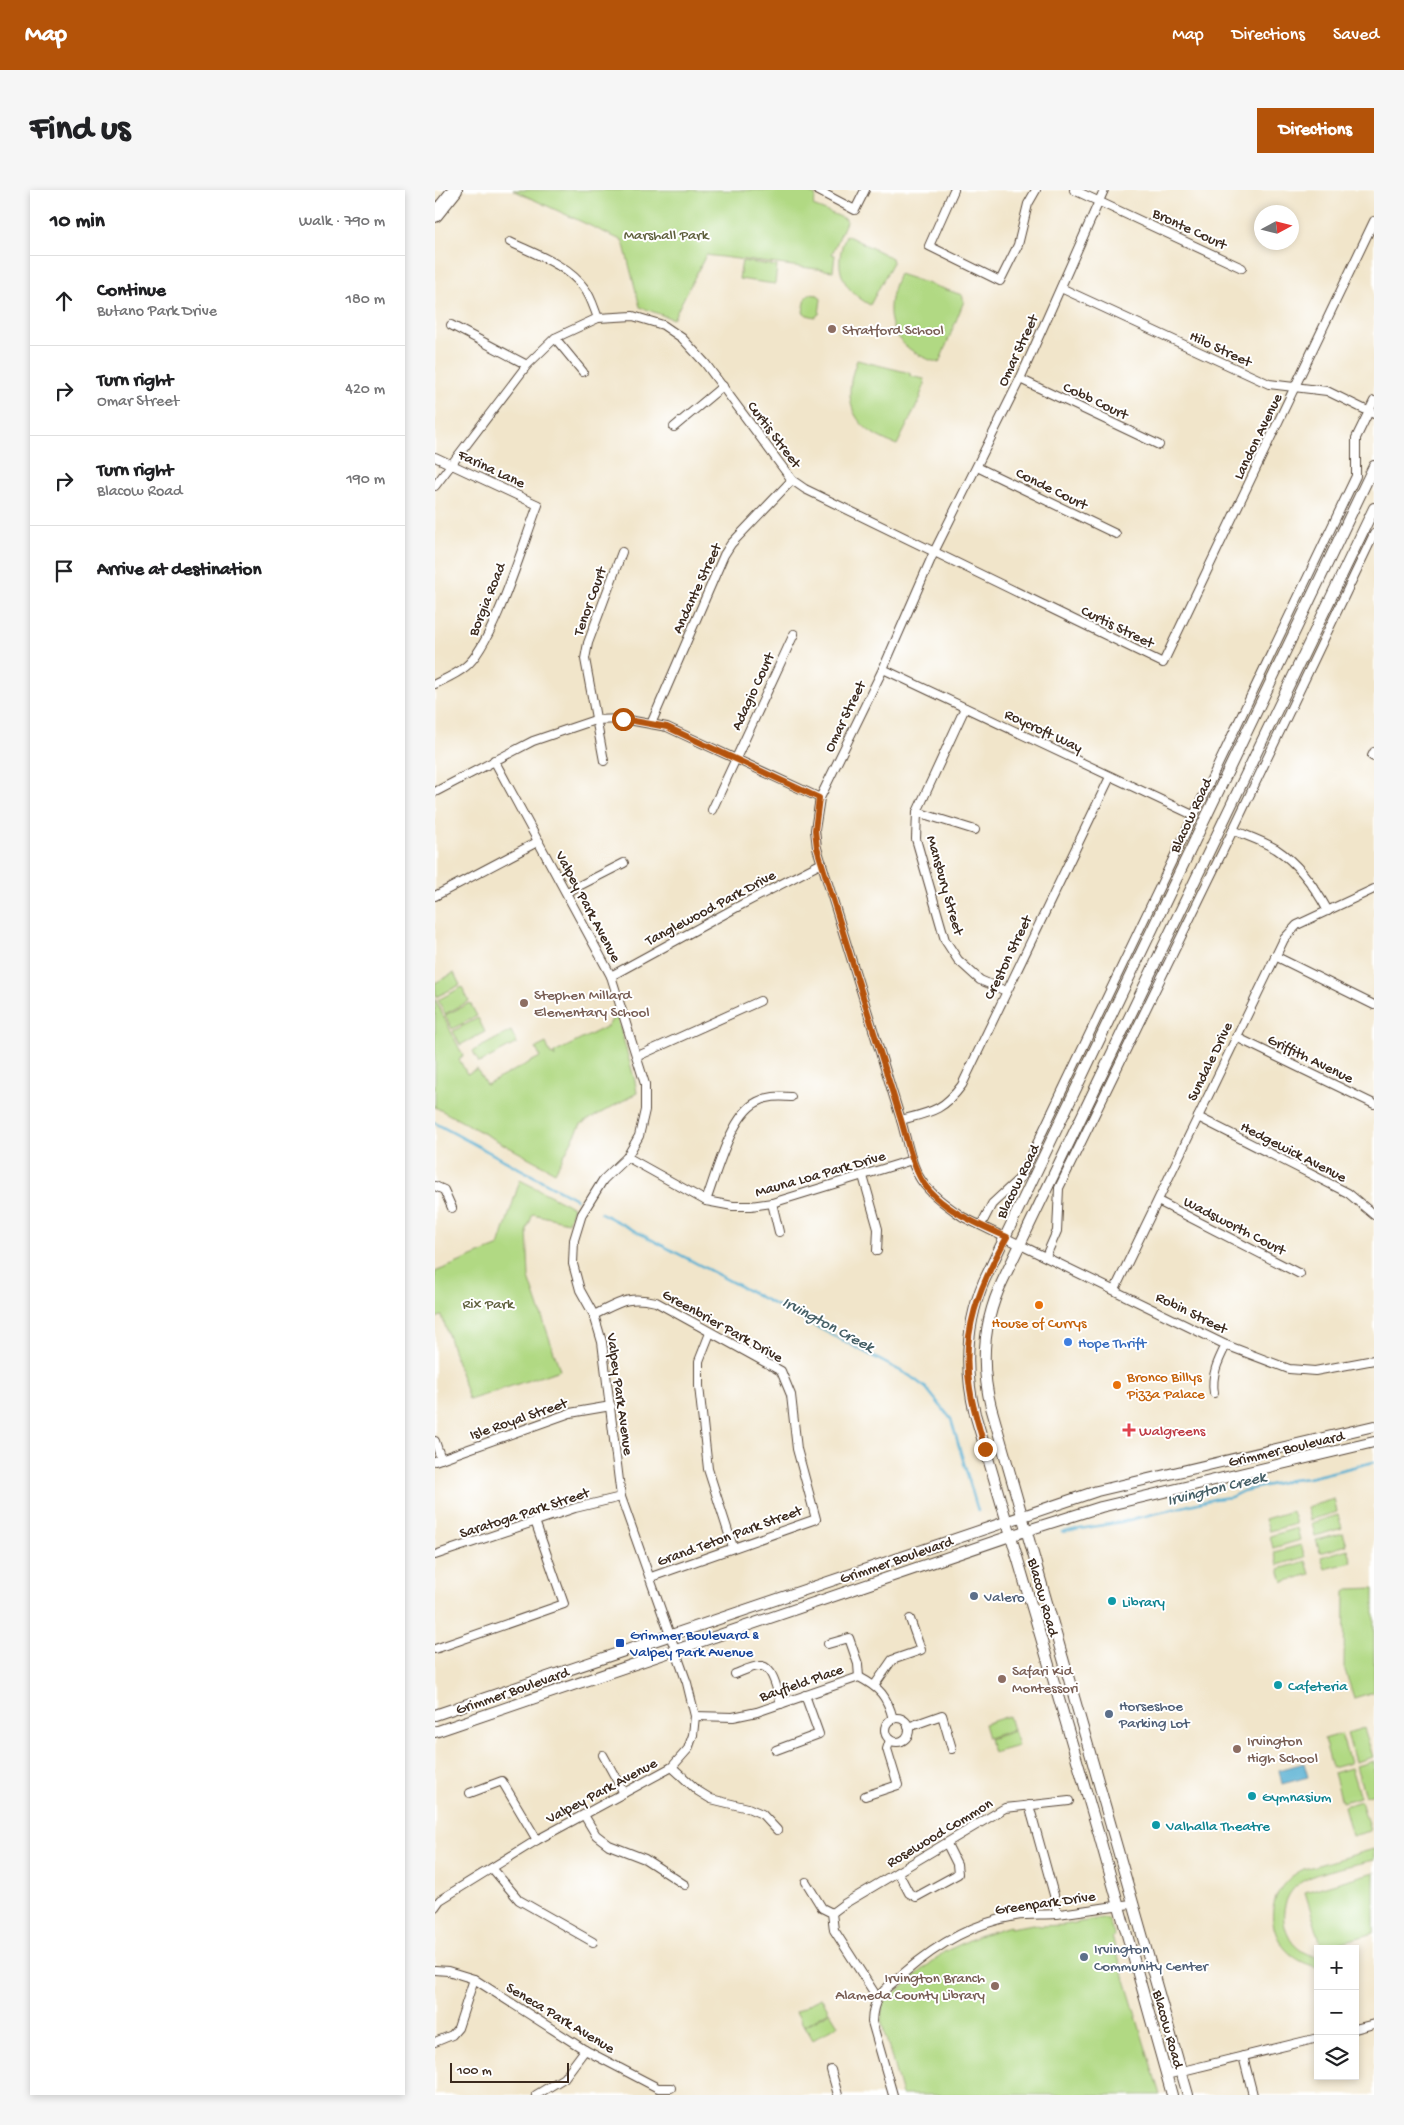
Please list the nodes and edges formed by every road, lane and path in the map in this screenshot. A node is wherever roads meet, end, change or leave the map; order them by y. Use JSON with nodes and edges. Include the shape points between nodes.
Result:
{"nodes":[{"id":1,"x":444,"y":190,"type":"edge"},
{"id":2,"x":455,"y":190,"type":"edge"},
{"id":3,"x":817,"y":190,"type":"edge"},
{"id":4,"x":865,"y":190,"type":"edge"},
{"id":5,"x":954,"y":190,"type":"edge"},
{"id":6,"x":1036,"y":190,"type":"edge"},
{"id":7,"x":1074,"y":190,"type":"edge"},
{"id":8,"x":1104,"y":190,"type":"edge"},
{"id":9,"x":435,"y":201,"type":"edge"},
{"id":10,"x":1099,"y":201,"type":"junction"},
{"id":11,"x":435,"y":216,"type":"edge"},
{"id":12,"x":1374,"y":222,"type":"edge"},
{"id":13,"x":510,"y":242,"type":"dead end"},
{"id":14,"x":1242,"y":268,"type":"dead end"},
{"id":15,"x":1061,"y":288,"type":"junction"},
{"id":16,"x":598,"y":318,"type":"junction"},
{"id":17,"x":451,"y":325,"type":"dead end"},
{"id":18,"x":555,"y":338,"type":"junction"},
{"id":19,"x":527,"y":365,"type":"junction"},
{"id":20,"x":583,"y":372,"type":"dead end"},
{"id":21,"x":1020,"y":379,"type":"junction"},
{"id":22,"x":723,"y":386,"type":"junction"},
{"id":23,"x":1296,"y":387,"type":"junction"},
{"id":24,"x":1374,"y":401,"type":"edge"},
{"id":25,"x":1371,"y":412,"type":"edge"},
{"id":26,"x":674,"y":427,"type":"dead end"},
{"id":27,"x":1159,"y":445,"type":"dead end"},
{"id":28,"x":435,"y":457,"type":"edge"},
{"id":29,"x":452,"y":464,"type":"junction"},
{"id":30,"x":1374,"y":466,"type":"edge"},
{"id":31,"x":977,"y":467,"type":"junction"},
{"id":32,"x":792,"y":480,"type":"junction"},
{"id":33,"x":435,"y":486,"type":"edge"},
{"id":34,"x":538,"y":505,"type":"joint"},
{"id":35,"x":1374,"y":508,"type":"edge"},
{"id":36,"x":1116,"y":534,"type":"dead end"},
{"id":37,"x":1374,"y":534,"type":"edge"},
{"id":38,"x":623,"y":552,"type":"dead end"},
{"id":39,"x":934,"y":552,"type":"junction"},
{"id":40,"x":794,"y":634,"type":"dead end"},
{"id":41,"x":1163,"y":663,"type":"joint"},
{"id":42,"x":883,"y":669,"type":"junction"},
{"id":43,"x":435,"y":684,"type":"edge"},
{"id":44,"x":965,"y":708,"type":"junction"},
{"id":45,"x":595,"y":720,"type":"junction"},
{"id":46,"x":651,"y":724,"type":"junction"},
{"id":47,"x":1374,"y":752,"type":"edge"},
{"id":48,"x":1374,"y":757,"type":"edge"},
{"id":49,"x":736,"y":759,"type":"junction"},
{"id":50,"x":494,"y":760,"type":"junction"},
{"id":51,"x":604,"y":761,"type":"dead end"},
{"id":52,"x":1111,"y":776,"type":"junction"},
{"id":53,"x":435,"y":792,"type":"edge"},
{"id":54,"x":819,"y":798,"type":"junction"},
{"id":55,"x":712,"y":810,"type":"dead end"},
{"id":56,"x":917,"y":812,"type":"junction"},
{"id":57,"x":1193,"y":815,"type":"junction"},
{"id":58,"x":975,"y":830,"type":"dead end"},
{"id":59,"x":1233,"y":830,"type":"junction"},
{"id":60,"x":539,"y":841,"type":"junction"},
{"id":61,"x":623,"y":863,"type":"dead end"},
{"id":62,"x":822,"y":863,"type":"junction"},
{"id":63,"x":1374,"y":890,"type":"edge"},
{"id":64,"x":567,"y":892,"type":"junction"},
{"id":65,"x":435,"y":896,"type":"edge"},
{"id":66,"x":1328,"y":910,"type":"junction"},
{"id":67,"x":1275,"y":956,"type":"junction"},
{"id":68,"x":611,"y":976,"type":"junction"},
{"id":69,"x":1006,"y":991,"type":"junction"},
{"id":70,"x":760,"y":1000,"type":"dead end"},
{"id":71,"x":1374,"y":1005,"type":"edge"},
{"id":72,"x":1236,"y":1037,"type":"junction"},
{"id":73,"x":638,"y":1056,"type":"junction"},
{"id":74,"x":791,"y":1097,"type":"dead end"},
{"id":75,"x":1374,"y":1104,"type":"edge"},
{"id":76,"x":1198,"y":1117,"type":"junction"},
{"id":77,"x":901,"y":1120,"type":"junction"},
{"id":78,"x":627,"y":1158,"type":"junction"},
{"id":79,"x":912,"y":1160,"type":"junction"},
{"id":80,"x":863,"y":1176,"type":"junction"},
{"id":81,"x":435,"y":1186,"type":"edge"},
{"id":82,"x":706,"y":1200,"type":"junction"},
{"id":83,"x":1157,"y":1201,"type":"junction"},
{"id":84,"x":772,"y":1203,"type":"junction"},
{"id":85,"x":452,"y":1208,"type":"dead end"},
{"id":86,"x":1374,"y":1215,"type":"edge"},
{"id":87,"x":981,"y":1226,"type":"junction"},
{"id":88,"x":779,"y":1232,"type":"dead end"},
{"id":89,"x":1007,"y":1237,"type":"junction"},
{"id":90,"x":1020,"y":1244,"type":"junction"},
{"id":91,"x":877,"y":1251,"type":"dead end"},
{"id":92,"x":1046,"y":1256,"type":"junction"},
{"id":93,"x":1300,"y":1274,"type":"dead end"},
{"id":94,"x":1115,"y":1289,"type":"junction"},
{"id":95,"x":594,"y":1315,"type":"junction"},
{"id":96,"x":710,"y":1333,"type":"junction"},
{"id":97,"x":1226,"y":1345,"type":"junction"},
{"id":98,"x":1374,"y":1360,"type":"edge"},
{"id":99,"x":1214,"y":1394,"type":"dead end"},
{"id":100,"x":611,"y":1406,"type":"junction"},
{"id":101,"x":1374,"y":1426,"type":"edge"},
{"id":102,"x":435,"y":1441,"type":"edge"},
{"id":103,"x":1374,"y":1442,"type":"edge"},
{"id":104,"x":438,"y":1460,"type":"edge"},
{"id":105,"x":621,"y":1497,"type":"junction"},
{"id":106,"x":1021,"y":1516,"type":"junction"},
{"id":107,"x":816,"y":1519,"type":"joint"},
{"id":108,"x":535,"y":1521,"type":"junction"},
{"id":109,"x":1006,"y":1521,"type":"junction"},
{"id":110,"x":1025,"y":1531,"type":"junction"},
{"id":111,"x":1011,"y":1536,"type":"junction"},
{"id":112,"x":733,"y":1547,"type":"junction"},
{"id":113,"x":435,"y":1555,"type":"edge"},
{"id":114,"x":651,"y":1577,"type":"junction"},
{"id":115,"x":910,"y":1619,"type":"dead end"},
{"id":116,"x":670,"y":1635,"type":"junction"},
{"id":117,"x":828,"y":1644,"type":"dead end"},
{"id":118,"x":435,"y":1649,"type":"edge"},
{"id":119,"x":675,"y":1650,"type":"junction"},
{"id":120,"x":735,"y":1674,"type":"dead end"},
{"id":121,"x":859,"y":1677,"type":"junction"},
{"id":122,"x":874,"y":1686,"type":"junction"},
{"id":123,"x":805,"y":1695,"type":"junction"},
{"id":124,"x":781,"y":1704,"type":"junction"},
{"id":125,"x":435,"y":1715,"type":"edge"},
{"id":126,"x":695,"y":1716,"type":"junction"},
{"id":127,"x":893,"y":1719,"type":"junction"},
{"id":128,"x":909,"y":1727,"type":"junction"},
{"id":129,"x":435,"y":1732,"type":"edge"},
{"id":130,"x":890,"y":1740,"type":"junction"},
{"id":131,"x":952,"y":1748,"type":"dead end"},
{"id":132,"x":776,"y":1750,"type":"dead end"},
{"id":133,"x":603,"y":1755,"type":"dead end"},
{"id":134,"x":672,"y":1767,"type":"junction"},
{"id":135,"x":470,"y":1793,"type":"dead end"},
{"id":136,"x":624,"y":1793,"type":"junction"},
{"id":137,"x":865,"y":1796,"type":"dead end"},
{"id":138,"x":1069,"y":1801,"type":"dead end"},
{"id":139,"x":1029,"y":1805,"type":"junction"},
{"id":140,"x":584,"y":1816,"type":"junction"},
{"id":141,"x":777,"y":1830,"type":"dead end"},
{"id":142,"x":537,"y":1840,"type":"junction"},
{"id":143,"x":947,"y":1844,"type":"junction"},
{"id":144,"x":492,"y":1868,"type":"junction"},
{"id":145,"x":898,"y":1872,"type":"junction"},
{"id":146,"x":806,"y":1882,"type":"dead end"},
{"id":147,"x":685,"y":1885,"type":"dead end"},
{"id":148,"x":1132,"y":1904,"type":"junction"},
{"id":149,"x":1118,"y":1905,"type":"junction"},
{"id":150,"x":435,"y":1907,"type":"edge"},
{"id":151,"x":832,"y":1913,"type":"junction"},
{"id":152,"x":1057,"y":1914,"type":"junction"},
{"id":153,"x":593,"y":1942,"type":"dead end"},
{"id":154,"x":435,"y":1970,"type":"edge"},
{"id":155,"x":474,"y":1979,"type":"junction"},
{"id":156,"x":877,"y":1997,"type":"junction"},
{"id":157,"x":1374,"y":2024,"type":"edge"},
{"id":158,"x":1359,"y":2028,"type":"edge"},
{"id":159,"x":1314,"y":2039,"type":"edge"},
{"id":160,"x":435,"y":2042,"type":"edge"},
{"id":161,"x":585,"y":2050,"type":"junction"},
{"id":162,"x":1243,"y":2056,"type":"junction"},
{"id":163,"x":831,"y":2070,"type":"dead end"},
{"id":164,"x":1181,"y":2071,"type":"junction"},
{"id":165,"x":1166,"y":2075,"type":"junction"},
{"id":166,"x":671,"y":2088,"type":"dead end"},
{"id":167,"x":536,"y":2095,"type":"edge"},
{"id":168,"x":838,"y":2095,"type":"edge"},
{"id":169,"x":893,"y":2095,"type":"edge"},
{"id":170,"x":1172,"y":2095,"type":"edge"},
{"id":171,"x":1188,"y":2095,"type":"edge"},
{"id":172,"x":1253,"y":2095,"type":"edge"}],
"edges":[{"from":1,"to":9,"type":"highway"},
{"from":2,"to":11,"type":"highway"},
{"from":3,"to":4,"type":"street","via":[[855,210]]},
{"from":5,"to":6,"type":"street","via":[[929,246],[1000,281],[1018,246]]},
{"from":7,"to":10,"type":"street","name":"Bronte Court"},
{"from":8,"to":10,"type":"street","name":"Omar Street"},
{"from":10,"to":14,"type":"street","name":"Bronte Court"},
{"from":10,"to":15,"type":"street","name":"Omar Street"},
{"from":12,"to":23,"type":"street","name":"Landon Avenue"},
{"from":13,"to":16,"type":"street","via":[[574,276],[586,290]]},
{"from":15,"to":21,"type":"street","name":"Omar Street"},
{"from":15,"to":23,"type":"street","name":"Hilo Street","via":[[1248,376],[1269,384]]},
{"from":16,"to":18,"type":"street","name":"Curtis Street"},
{"from":16,"to":22,"type":"street","name":"Curtis Street","via":[[633,316],[663,325],[682,338]]},
{"from":17,"to":19,"type":"street"},
{"from":18,"to":19,"type":"street","name":"Curtis Street"},
{"from":18,"to":20,"type":"street"},
{"from":19,"to":29,"type":"street","name":"Curtis Street"},
{"from":21,"to":27,"type":"street","name":"Cobb Court"},
{"from":21,"to":31,"type":"street","name":"Omar Street"},
{"from":22,"to":26,"type":"street"},
{"from":22,"to":32,"type":"street","name":"Curtis Street"},
{"from":23,"to":25,"type":"street","name":"Hilo Street","via":[[1327,391]]},
{"from":23,"to":41,"type":"street","name":"Landon Avenue"},
{"from":24,"to":25,"type":"street","name":"Blacow Road"},
{"from":25,"to":57,"type":"street","name":"Blacow Road","via":[[1356,438],[1356,476]]},
{"from":28,"to":29,"type":"street","name":"Farina Lane"},
{"from":29,"to":33,"type":"street","name":"Curtis Street"},
{"from":29,"to":34,"type":"street","name":"Farina Lane"},
{"from":30,"to":89,"type":"main road","name":"Blacow Road"},
{"from":31,"to":36,"type":"street","name":"Conde Court"},
{"from":31,"to":39,"type":"street","name":"Omar Street"},
{"from":32,"to":39,"type":"street","name":"Curtis Street"},
{"from":32,"to":46,"type":"street","name":"Andante Street","via":[[724,555]]},
{"from":34,"to":43,"type":"street","name":"Borgia Road","via":[[493,625],[479,652],[466,667]]},
{"from":35,"to":90,"type":"main road","name":"Blacow Road"},
{"from":37,"to":59,"type":"street"},
{"from":38,"to":45,"type":"street","name":"Tenor Court","via":[[586,651]]},
{"from":39,"to":41,"type":"street","name":"Curtis Street"},
{"from":39,"to":42,"type":"street","name":"Omar Street"},
{"from":40,"to":49,"type":"street","name":"Adagio Court"},
{"from":42,"to":44,"type":"street","name":"Roycroft Way"},
{"from":42,"to":54,"type":"street","name":"Omar Street"},
{"from":44,"to":52,"type":"street","name":"Roycroft Way"},
{"from":44,"to":56,"type":"street","name":"Mansbury Street"},
{"from":45,"to":46,"type":"street","via":[[623,719]]},
{"from":45,"to":50,"type":"street","via":[[533,741]]},
{"from":45,"to":51,"type":"street","name":"Tenor Court"},
{"from":46,"to":49,"type":"street","via":[[667,727]]},
{"from":47,"to":48,"type":"street"},
{"from":49,"to":54,"type":"street"},
{"from":49,"to":55,"type":"street","name":"Adagio Court"},
{"from":50,"to":53,"type":"street"},
{"from":50,"to":60,"type":"street","name":"Valpey Park Avenue"},
{"from":52,"to":57,"type":"street","name":"Roycroft Way"},
{"from":52,"to":69,"type":"street","name":"Creston Street"},
{"from":54,"to":62,"type":"street","name":"Omar Street","via":[[815,830]]},
{"from":56,"to":58,"type":"street"},
{"from":56,"to":69,"type":"street","name":"Mansbury Street","via":[[916,839],[945,940],[959,960],[980,980]]},
{"from":57,"to":87,"type":"street","name":"Blacow Road","via":[[1021,1177],[992,1204]]},
{"from":59,"to":66,"type":"street","via":[[1275,848],[1294,864],[1308,878]]},
{"from":59,"to":92,"type":"street","via":[[1059,1188],[1057,1231]]},
{"from":60,"to":64,"type":"street","name":"Valpey Park Avenue"},
{"from":60,"to":65,"type":"street"},
{"from":61,"to":64,"type":"street"},
{"from":62,"to":68,"type":"street","name":"Tanglewood Park Drive"},
{"from":62,"to":77,"type":"street","name":"Omar Street"},
{"from":63,"to":66,"type":"street","name":"Sundale Drive"},
{"from":64,"to":68,"type":"street","name":"Valpey Park Avenue"},
{"from":66,"to":67,"type":"street","name":"Sundale Drive","via":[[1297,925],[1283,939]]},
{"from":67,"to":71,"type":"street"},
{"from":67,"to":72,"type":"street","name":"Sundale Drive"},
{"from":68,"to":73,"type":"street","name":"Valpey Park Avenue"},
{"from":69,"to":77,"type":"street","name":"Creston Street","via":[[962,1085],[951,1100],[939,1109]]},
{"from":70,"to":73,"type":"street"},
{"from":72,"to":75,"type":"street","name":"Griffith Avenue"},
{"from":72,"to":76,"type":"street","name":"Sundale Drive"},
{"from":73,"to":78,"type":"street","name":"Valpey Park Avenue","via":[[645,1084],[645,1110],[639,1136]]},
{"from":74,"to":82,"type":"street","via":[[772,1096],[755,1102],[742,1114],[734,1126]]},
{"from":76,"to":83,"type":"street","name":"Sundale Drive"},
{"from":76,"to":86,"type":"street","name":"Hedgewick Avenue","via":[[1348,1193]]},
{"from":77,"to":79,"type":"street","name":"Omar Street"},
{"from":78,"to":82,"type":"street","name":"Mauna Loa Park Drive"},
{"from":78,"to":95,"type":"street","name":"Valpey Park Avenue","via":[[603,1180],[581,1214],[574,1240],[573,1264],[580,1290]]},
{"from":79,"to":80,"type":"street","name":"Mauna Loa Park Drive"},
{"from":79,"to":87,"type":"street","name":"Omar Street","via":[[922,1181],[942,1201]]},
{"from":80,"to":84,"type":"street","name":"Mauna Loa Park Drive"},
{"from":80,"to":91,"type":"street","via":[[878,1229]]},
{"from":81,"to":85,"type":"street","via":[[444,1190]]},
{"from":82,"to":84,"type":"street","name":"Mauna Loa Park Drive","via":[[733,1206]]},
{"from":83,"to":93,"type":"street","name":"Wadsworth Court"},
{"from":83,"to":94,"type":"street","name":"Sundale Drive"},
{"from":84,"to":88,"type":"street"},
{"from":87,"to":89,"type":"street","name":"Omar Street"},
{"from":89,"to":90,"type":"street","name":"Robin Street"},
{"from":89,"to":109,"type":"main road","name":"Blacow Road","via":[[977,1298],[967,1354],[973,1405]]},
{"from":90,"to":92,"type":"street","name":"Robin Street"},
{"from":90,"to":106,"type":"main road","name":"Blacow Road","via":[[991,1310],[984,1363],[989,1398]]},
{"from":92,"to":94,"type":"street","name":"Robin Street"},
{"from":94,"to":97,"type":"street","name":"Robin Street"},
{"from":95,"to":96,"type":"street","name":"Greenbrier Park Drive","via":[[625,1300],[639,1298],[656,1302]]},
{"from":95,"to":100,"type":"street","name":"Valpey Park Avenue","via":[[602,1342]]},
{"from":96,"to":107,"type":"street","name":"Greenbrier Park Drive","via":[[781,1371],[791,1395],[797,1450]]},
{"from":96,"to":112,"type":"street","via":[[699,1361],[699,1386],[708,1469]]},
{"from":97,"to":98,"type":"street","name":"Robin Street","via":[[1289,1369],[1315,1371]]},
{"from":97,"to":99,"type":"street","via":[[1215,1366]]},
{"from":100,"to":104,"type":"street","name":"Isle Royal Street","via":[[569,1413]]},
{"from":100,"to":105,"type":"street","name":"Valpey Park Avenue"},
{"from":101,"to":106,"type":"main road","name":"Grimmer Boulevard","via":[[1097,1492]]},
{"from":102,"to":104,"type":"street"},
{"from":103,"to":110,"type":"main road","name":"Grimmer Boulevard","via":[[1101,1507]]},
{"from":105,"to":108,"type":"street","name":"Saratoga Park Street"},
{"from":105,"to":114,"type":"street","name":"Valpey Park Avenue"},
{"from":106,"to":109,"type":"main road","name":"Grimmer Boulevard"},
{"from":106,"to":110,"type":"main road","name":"Blacow Road"},
{"from":107,"to":112,"type":"street","name":"Grand Teton Park Street"},
{"from":108,"to":113,"type":"street","name":"Saratoga Park Street"},
{"from":108,"to":118,"type":"street","via":[[564,1604]]},
{"from":109,"to":111,"type":"main road","name":"Blacow Road"},
{"from":109,"to":116,"type":"main road","name":"Grimmer Boulevard"},
{"from":110,"to":111,"type":"main road","name":"Grimmer Boulevard"},
{"from":110,"to":148,"type":"main road","name":"Blacow Road"},
{"from":111,"to":119,"type":"main road","name":"Grimmer Boulevard"},
{"from":111,"to":149,"type":"main road","name":"Blacow Road"},
{"from":112,"to":114,"type":"street","name":"Grand Teton Park Street"},
{"from":114,"to":116,"type":"street","name":"Valpey Park Avenue"},
{"from":115,"to":122,"type":"street","via":[[921,1650],[892,1660]]},
{"from":116,"to":119,"type":"street","name":"Valpey Park Avenue"},
{"from":116,"to":125,"type":"main road","name":"Grimmer Boulevard"},
{"from":117,"to":121,"type":"street","via":[[849,1638]]},
{"from":119,"to":126,"type":"street","name":"Valpey Park Avenue"},
{"from":119,"to":129,"type":"main road","name":"Grimmer Boulevard"},
{"from":120,"to":124,"type":"street","via":[[765,1667],[770,1672]]},
{"from":121,"to":122,"type":"street","name":"Bayfield Place"},
{"from":121,"to":123,"type":"street","name":"Bayfield Place"},
{"from":122,"to":127,"type":"street","name":"Bayfield Place","via":[[888,1700]]},
{"from":123,"to":124,"type":"street","name":"Bayfield Place"},
{"from":123,"to":132,"type":"street","via":[[819,1734]]},
{"from":124,"to":126,"type":"street","name":"Bayfield Place","via":[[733,1717]]},
{"from":126,"to":134,"type":"street","name":"Valpey Park Avenue","via":[[688,1749]]},
{"from":127,"to":128,"type":"street","via":[[904,1720]]},
{"from":127,"to":130,"type":"street","via":[[885,1728]]},
{"from":128,"to":130,"type":"street","via":[[903,1740]]},
{"from":128,"to":131,"type":"street","via":[[942,1715]]},
{"from":130,"to":137,"type":"street","via":[[887,1749],[898,1785]]},
{"from":133,"to":136,"type":"street"},
{"from":134,"to":136,"type":"street","name":"Valpey Park Avenue"},
{"from":134,"to":141,"type":"street","via":[[711,1799],[762,1814]]},
{"from":135,"to":142,"type":"street","via":[[502,1781]]},
{"from":136,"to":140,"type":"street","name":"Valpey Park Avenue"},
{"from":138,"to":139,"type":"street","name":"Rosewood Common"},
{"from":139,"to":143,"type":"street","name":"Rosewood Common","via":[[1005,1808]]},
{"from":139,"to":152,"type":"street"},
{"from":140,"to":142,"type":"street","name":"Valpey Park Avenue"},
{"from":140,"to":147,"type":"street","via":[[596,1835],[609,1845],[645,1859]]},
{"from":142,"to":144,"type":"street","name":"Valpey Park Avenue"},
{"from":143,"to":145,"type":"street","name":"Rosewood Common"},
{"from":143,"to":145,"type":"street","via":[[957,1864],[958,1874],[916,1897],[909,1893]]},
{"from":144,"to":150,"type":"street","name":"Valpey Park Avenue"},
{"from":144,"to":153,"type":"street","via":[[519,1900]]},
{"from":145,"to":151,"type":"street","name":"Rosewood Common"},
{"from":146,"to":151,"type":"street","via":[[822,1908]]},
{"from":148,"to":149,"type":"street","name":"Greenpark Drive"},
{"from":148,"to":164,"type":"main road","name":"Blacow Road"},
{"from":149,"to":152,"type":"street","name":"Greenpark Drive"},
{"from":149,"to":165,"type":"main road","name":"Blacow Road"},
{"from":151,"to":156,"type":"street","via":[[834,1930]]},
{"from":152,"to":156,"type":"street","name":"Greenpark Drive","via":[[1015,1916],[952,1938],[914,1964]]},
{"from":154,"to":155,"type":"street","name":"Seneca Park Avenue"},
{"from":155,"to":160,"type":"street","via":[[458,2028],[452,2035]]},
{"from":155,"to":161,"type":"street","name":"Seneca Park Avenue"},
{"from":156,"to":169,"type":"street","via":[[872,2022]]},
{"from":157,"to":158,"type":"street"},
{"from":159,"to":162,"type":"street"},
{"from":161,"to":166,"type":"street","name":"Seneca Park Avenue","via":[[658,2088]]},
{"from":161,"to":167,"type":"street","via":[[564,2078]]},
{"from":162,"to":164,"type":"street"},
{"from":162,"to":172,"type":"street"},
{"from":163,"to":168,"type":"street"},
{"from":164,"to":165,"type":"street"},
{"from":164,"to":171,"type":"main road","name":"Blacow Road"},
{"from":165,"to":170,"type":"main road","name":"Blacow Road"}]}
